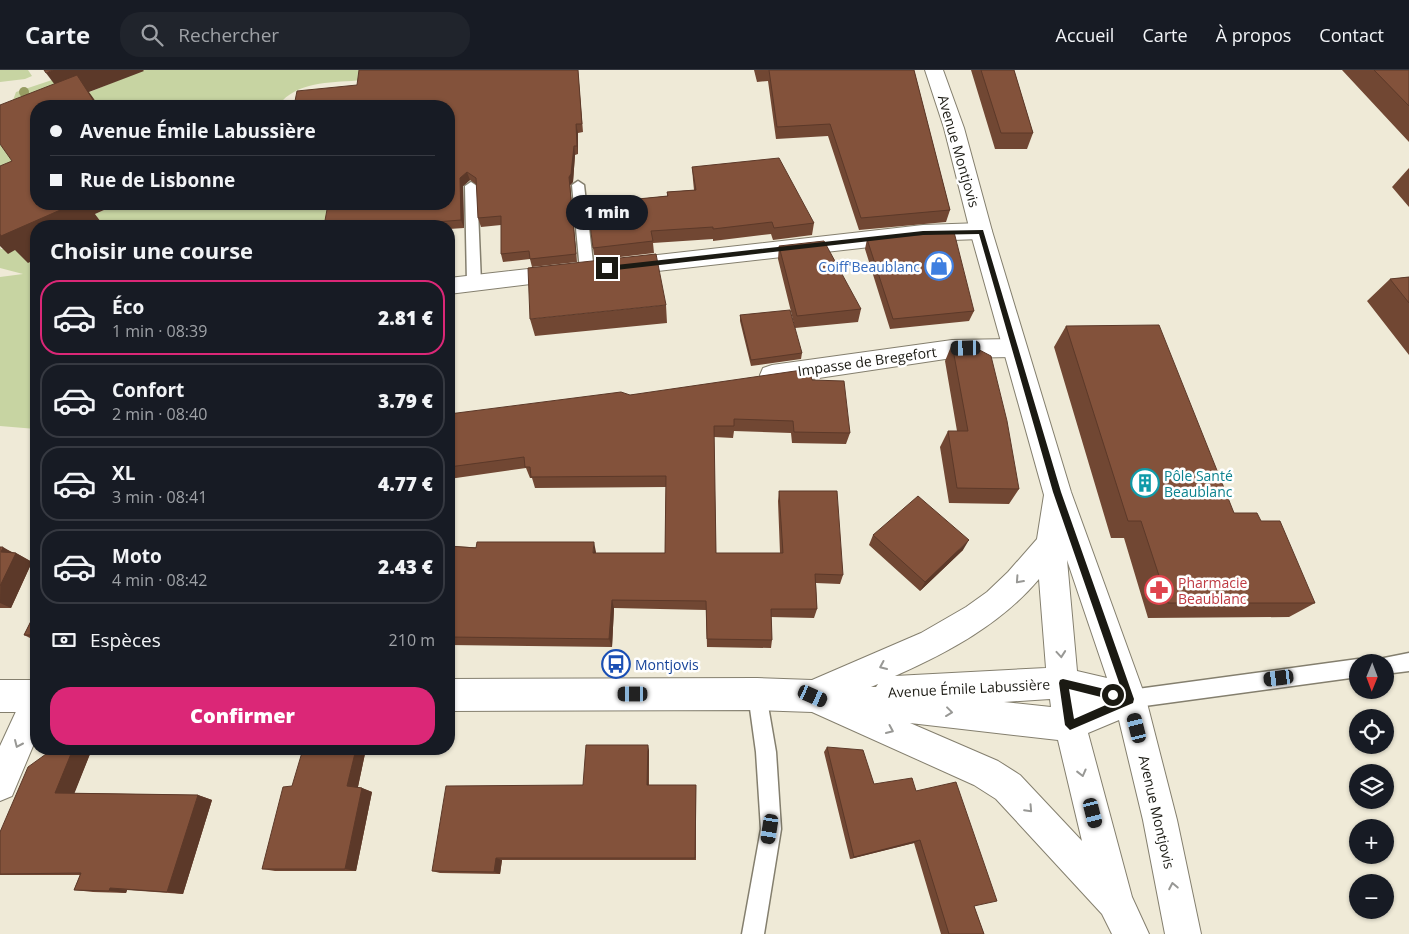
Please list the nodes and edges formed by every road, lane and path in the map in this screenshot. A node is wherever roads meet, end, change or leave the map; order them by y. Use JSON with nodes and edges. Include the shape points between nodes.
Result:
{"nodes":[{"id":1,"x":934,"y":70,"type":"edge"},
{"id":2,"x":578,"y":185,"type":"dead end"},
{"id":3,"x":471,"y":186,"type":"edge"},
{"id":4,"x":981,"y":232,"type":"junction"},
{"id":5,"x":587,"y":271,"type":"junction"},
{"id":6,"x":474,"y":283,"type":"junction"},
{"id":7,"x":455,"y":285,"type":"edge"},
{"id":8,"x":1014,"y":348,"type":"junction"},
{"id":9,"x":748,"y":378,"type":"edge"},
{"id":10,"x":1057,"y":492,"type":"junction"},
{"id":11,"x":1051,"y":544,"type":"junction"},
{"id":12,"x":1409,"y":662,"type":"edge"},
{"id":13,"x":1394,"y":664,"type":"edge"},
{"id":14,"x":1349,"y":669,"type":"edge"},
{"id":15,"x":1063,"y":683,"type":"junction"},
{"id":16,"x":757,"y":694,"type":"junction"},
{"id":17,"x":455,"y":695,"type":"edge"},
{"id":18,"x":0,"y":696,"type":"edge"},
{"id":19,"x":30,"y":696,"type":"edge"},
{"id":20,"x":813,"y":696,"type":"junction"},
{"id":21,"x":1130,"y":699,"type":"junction"},
{"id":22,"x":30,"y":716,"type":"edge"},
{"id":23,"x":1070,"y":725,"type":"junction"},
{"id":24,"x":0,"y":784,"type":"edge"},
{"id":25,"x":1115,"y":901,"type":"junction"},
{"id":26,"x":753,"y":934,"type":"edge"},
{"id":27,"x":1131,"y":934,"type":"edge"},
{"id":28,"x":1183,"y":934,"type":"edge"}],
"edges":[{"from":1,"to":4,"type":"street","name":"Avenue Montjovis","via":[[954,128]]},
{"from":2,"to":5,"type":"lane"},
{"from":3,"to":6,"type":"lane"},
{"from":4,"to":5,"type":"street","via":[[923,233]]},
{"from":4,"to":8,"type":"street","name":"Avenue Montjovis"},
{"from":5,"to":6,"type":"street"},
{"from":6,"to":7,"type":"street"},
{"from":8,"to":9,"type":"street","name":"Impasse de Bregefort","via":[[952,349]]},
{"from":8,"to":10,"type":"street","name":"Avenue Montjovis"},
{"from":10,"to":11,"type":"street","name":"Avenue Montjovis"},
{"from":10,"to":21,"type":"street","name":"Avenue Montjovis"},
{"from":11,"to":15,"type":"street","name":"Avenue Montjovis","one_way":true},
{"from":11,"to":20,"type":"street","one_way":true,"via":[[1002,598],[936,642]]},
{"from":12,"to":13,"type":"lane"},
{"from":14,"to":21,"type":"lane"},
{"from":15,"to":20,"type":"street","name":"Avenue Émile Labussière"},
{"from":15,"to":21,"type":"street","name":"Avenue Émile Labussière"},
{"from":15,"to":23,"type":"street","name":"Avenue Montjovis"},
{"from":16,"to":17,"type":"street"},
{"from":16,"to":20,"type":"street"},
{"from":16,"to":26,"type":"lane","via":[[766,752],[770,829]]},
{"from":18,"to":19,"type":"street"},
{"from":20,"to":23,"type":"street","name":"Avenue Émile Labussière","one_way":true},
{"from":20,"to":25,"type":"street","one_way":true,"via":[[986,773],[1008,787]]},
{"from":21,"to":23,"type":"street","name":"Avenue Émile Labussière"},
{"from":28,"to":21,"type":"street","name":"Avenue Montjovis","one_way":true,"via":[[1160,820]]},
{"from":22,"to":24,"type":"street","one_way":true},
{"from":23,"to":25,"type":"street","name":"Avenue Montjovis","one_way":true},
{"from":25,"to":27,"type":"street"}]}
